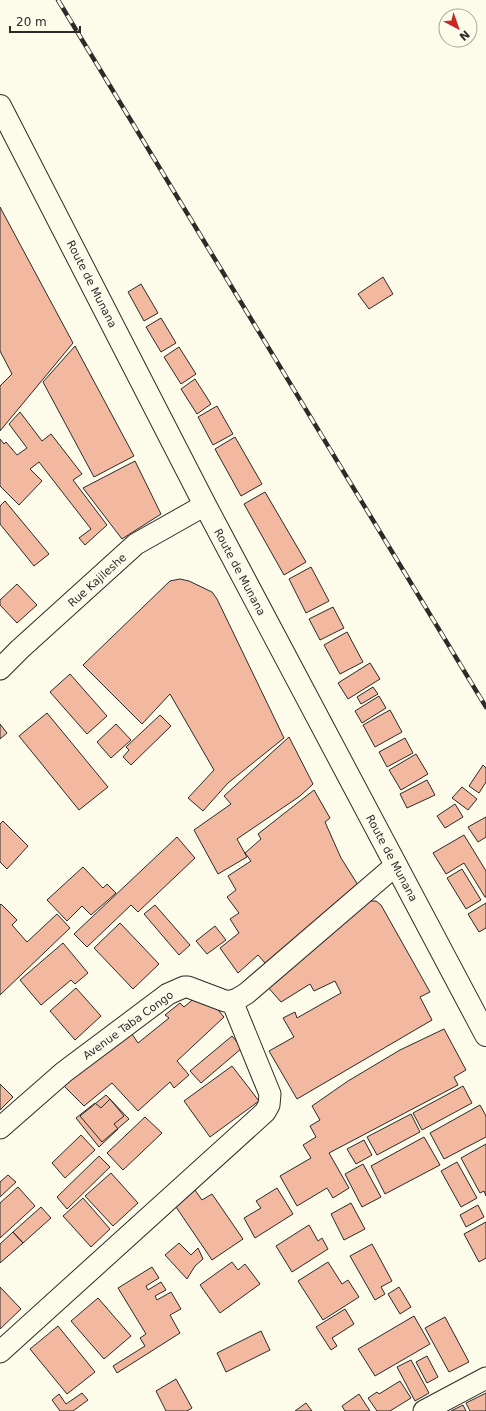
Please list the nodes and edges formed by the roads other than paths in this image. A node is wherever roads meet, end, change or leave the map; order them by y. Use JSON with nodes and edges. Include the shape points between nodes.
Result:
{"nodes":[{"id":1,"x":2,"y":115,"type":"edge"},
{"id":2,"x":205,"y":505,"type":"junction"},
{"id":3,"x":0,"y":669,"type":"edge"},
{"id":4,"x":396,"y":865,"type":"junction"},
{"id":5,"x":232,"y":1001,"type":"junction"},
{"id":6,"x":486,"y":1036,"type":"edge"},
{"id":7,"x":0,"y":1128,"type":"edge"},
{"id":8,"x":0,"y":1352,"type":"edge"},
{"id":9,"x":486,"y":1378,"type":"edge"},
{"id":10,"x":424,"y":1411,"type":"edge"}],
"edges":[{"from":1,"to":2,"type":"main road","name":"Route de Munana"},
{"from":2,"to":3,"type":"street","name":"Rue Kajileshe","via":[[136,544]]},
{"from":2,"to":4,"type":"main road","name":"Route de Munana"},
{"from":4,"to":5,"type":"street","via":[[247,993]]},
{"from":4,"to":6,"type":"main road","name":"Route de Munana"},
{"from":5,"to":7,"type":"street","name":"Avenue Taba Congo","via":[[188,986],[168,994],[64,1072]]},
{"from":5,"to":8,"type":"street","via":[[270,1094],[265,1112]]},
{"from":9,"to":10,"type":"street"}]}
